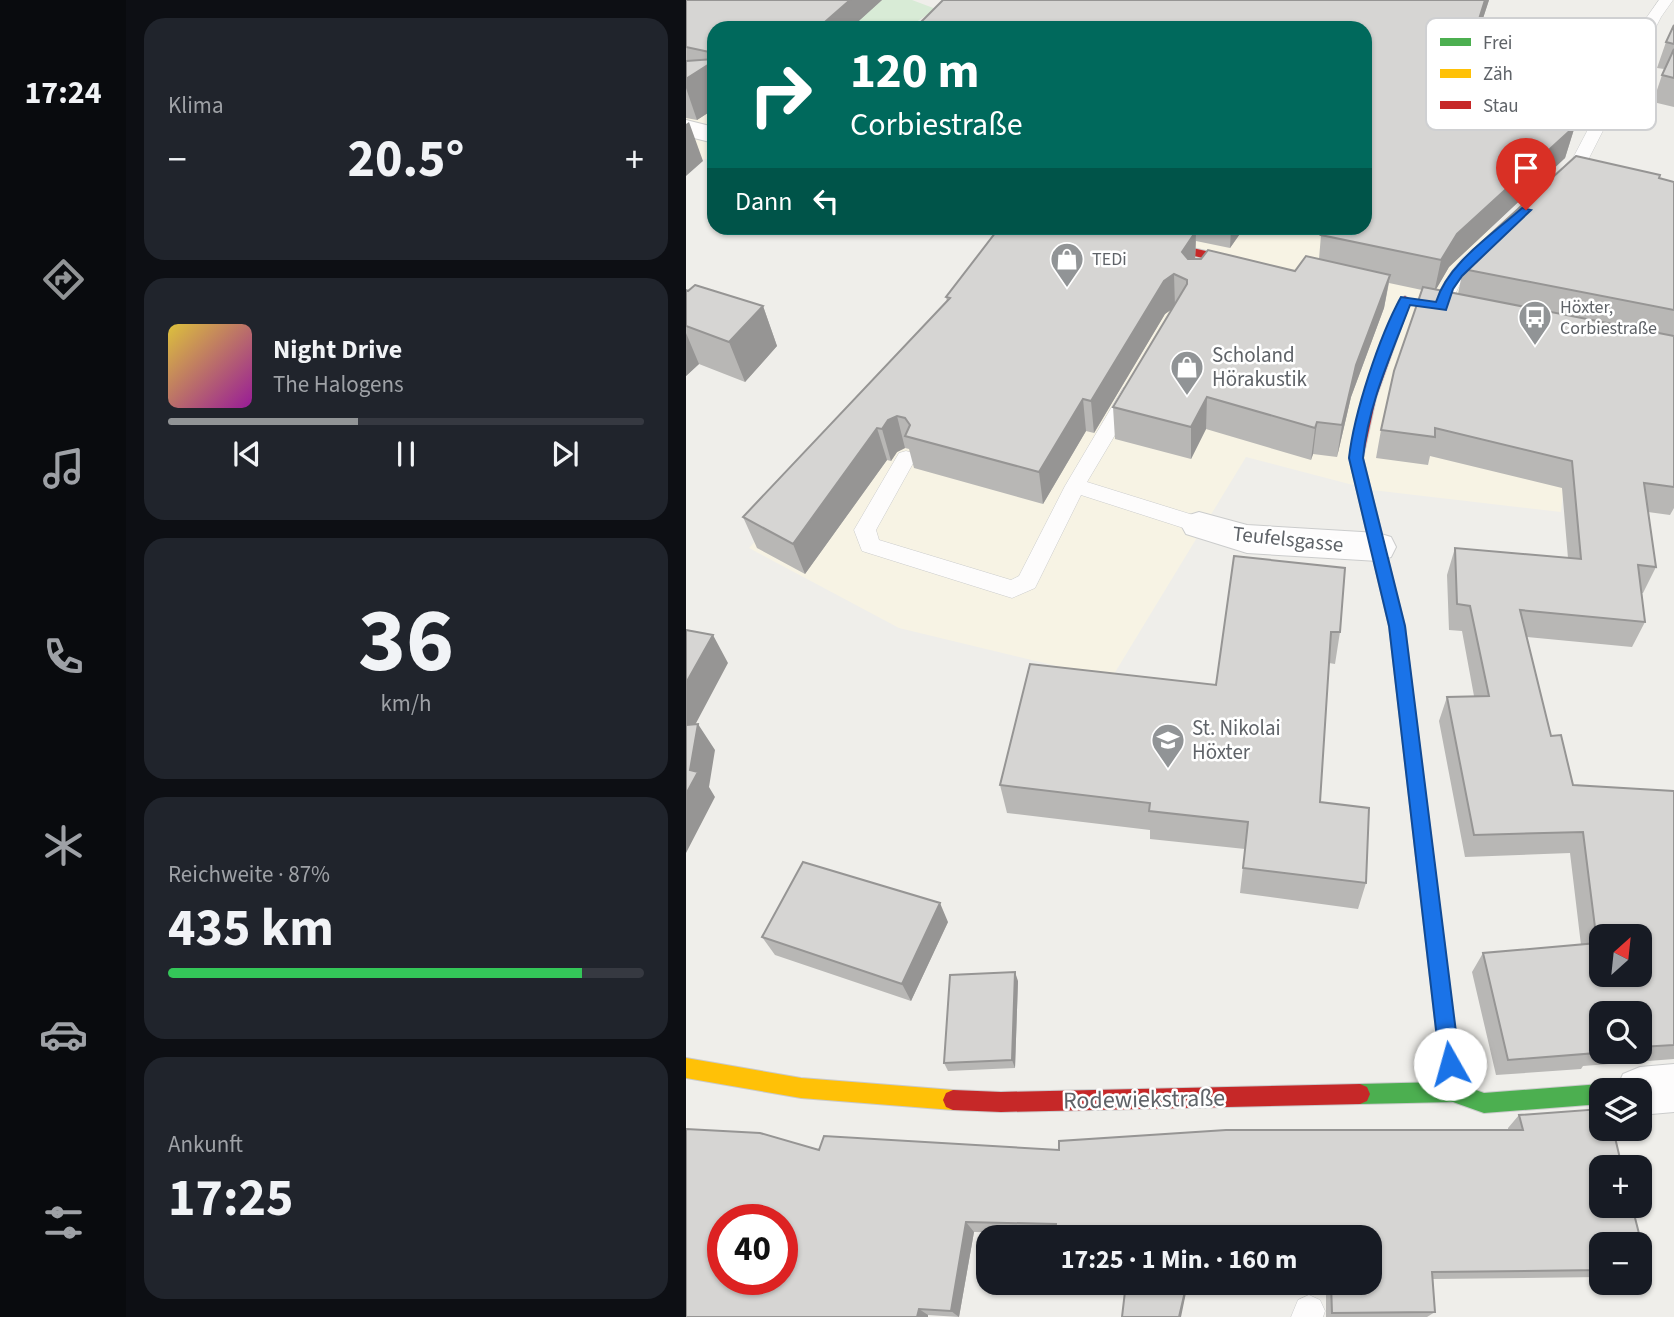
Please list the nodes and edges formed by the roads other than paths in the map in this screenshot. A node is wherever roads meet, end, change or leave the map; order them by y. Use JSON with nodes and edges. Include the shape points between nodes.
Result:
{"nodes":[{"id":1,"x":1666,"y":0,"type":"edge"},
{"id":2,"x":1653,"y":18,"type":"edge"},
{"id":3,"x":686,"y":128,"type":"edge"},
{"id":4,"x":1596,"y":130,"type":"edge"},
{"id":5,"x":707,"y":133,"type":"edge"},
{"id":6,"x":1549,"y":189,"type":"edge"},
{"id":7,"x":1120,"y":235,"type":"edge"},
{"id":8,"x":1498,"y":236,"type":"edge"},
{"id":9,"x":1212,"y":256,"type":"junction"},
{"id":10,"x":1276,"y":271,"type":"edge"},
{"id":11,"x":1200,"y":275,"type":"edge"},
{"id":12,"x":1423,"y":304,"type":"joint"},
{"id":13,"x":1142,"y":372,"type":"edge"},
{"id":14,"x":906,"y":457,"type":"edge"},
{"id":15,"x":1075,"y":486,"type":"junction"},
{"id":16,"x":1199,"y":526,"type":"joint"},
{"id":17,"x":1378,"y":547,"type":"junction"},
{"id":18,"x":686,"y":1068,"type":"edge"},
{"id":19,"x":1674,"y":1088,"type":"edge"},
{"id":20,"x":1652,"y":1090,"type":"edge"},
{"id":21,"x":1453,"y":1091,"type":"junction"},
{"id":22,"x":1589,"y":1095,"type":"edge"}],
"edges":[{"from":1,"to":2,"type":"lane"},
{"from":3,"to":5,"type":"street"},
{"from":4,"to":6,"type":"lane","via":[[1580,160]]},
{"from":7,"to":9,"type":"street"},
{"from":8,"to":12,"type":"lane","via":[[1457,273],[1447,289]]},
{"from":9,"to":10,"type":"street"},
{"from":9,"to":11,"type":"lane"},
{"from":12,"to":17,"type":"street","name":"Teufelsgasse","via":[[1398,320],[1359,433],[1356,458]]},
{"from":13,"to":15,"type":"lane"},
{"from":14,"to":15,"type":"lane","via":[[865,530],[870,545],[1012,589],[1027,582]]},
{"from":15,"to":16,"type":"lane"},
{"from":16,"to":17,"type":"street","name":"Teufelsgasse","via":[[1247,539]]},
{"from":17,"to":21,"type":"street","name":"Teufelsgasse","via":[[1397,626]]},
{"from":18,"to":21,"type":"street","name":"Rodewiekstraße","via":[[801,1088],[1001,1102]]},
{"from":19,"to":20,"type":"street"},
{"from":21,"to":22,"type":"street","name":"Rodewiekstraße","via":[[1485,1103]]}]}
